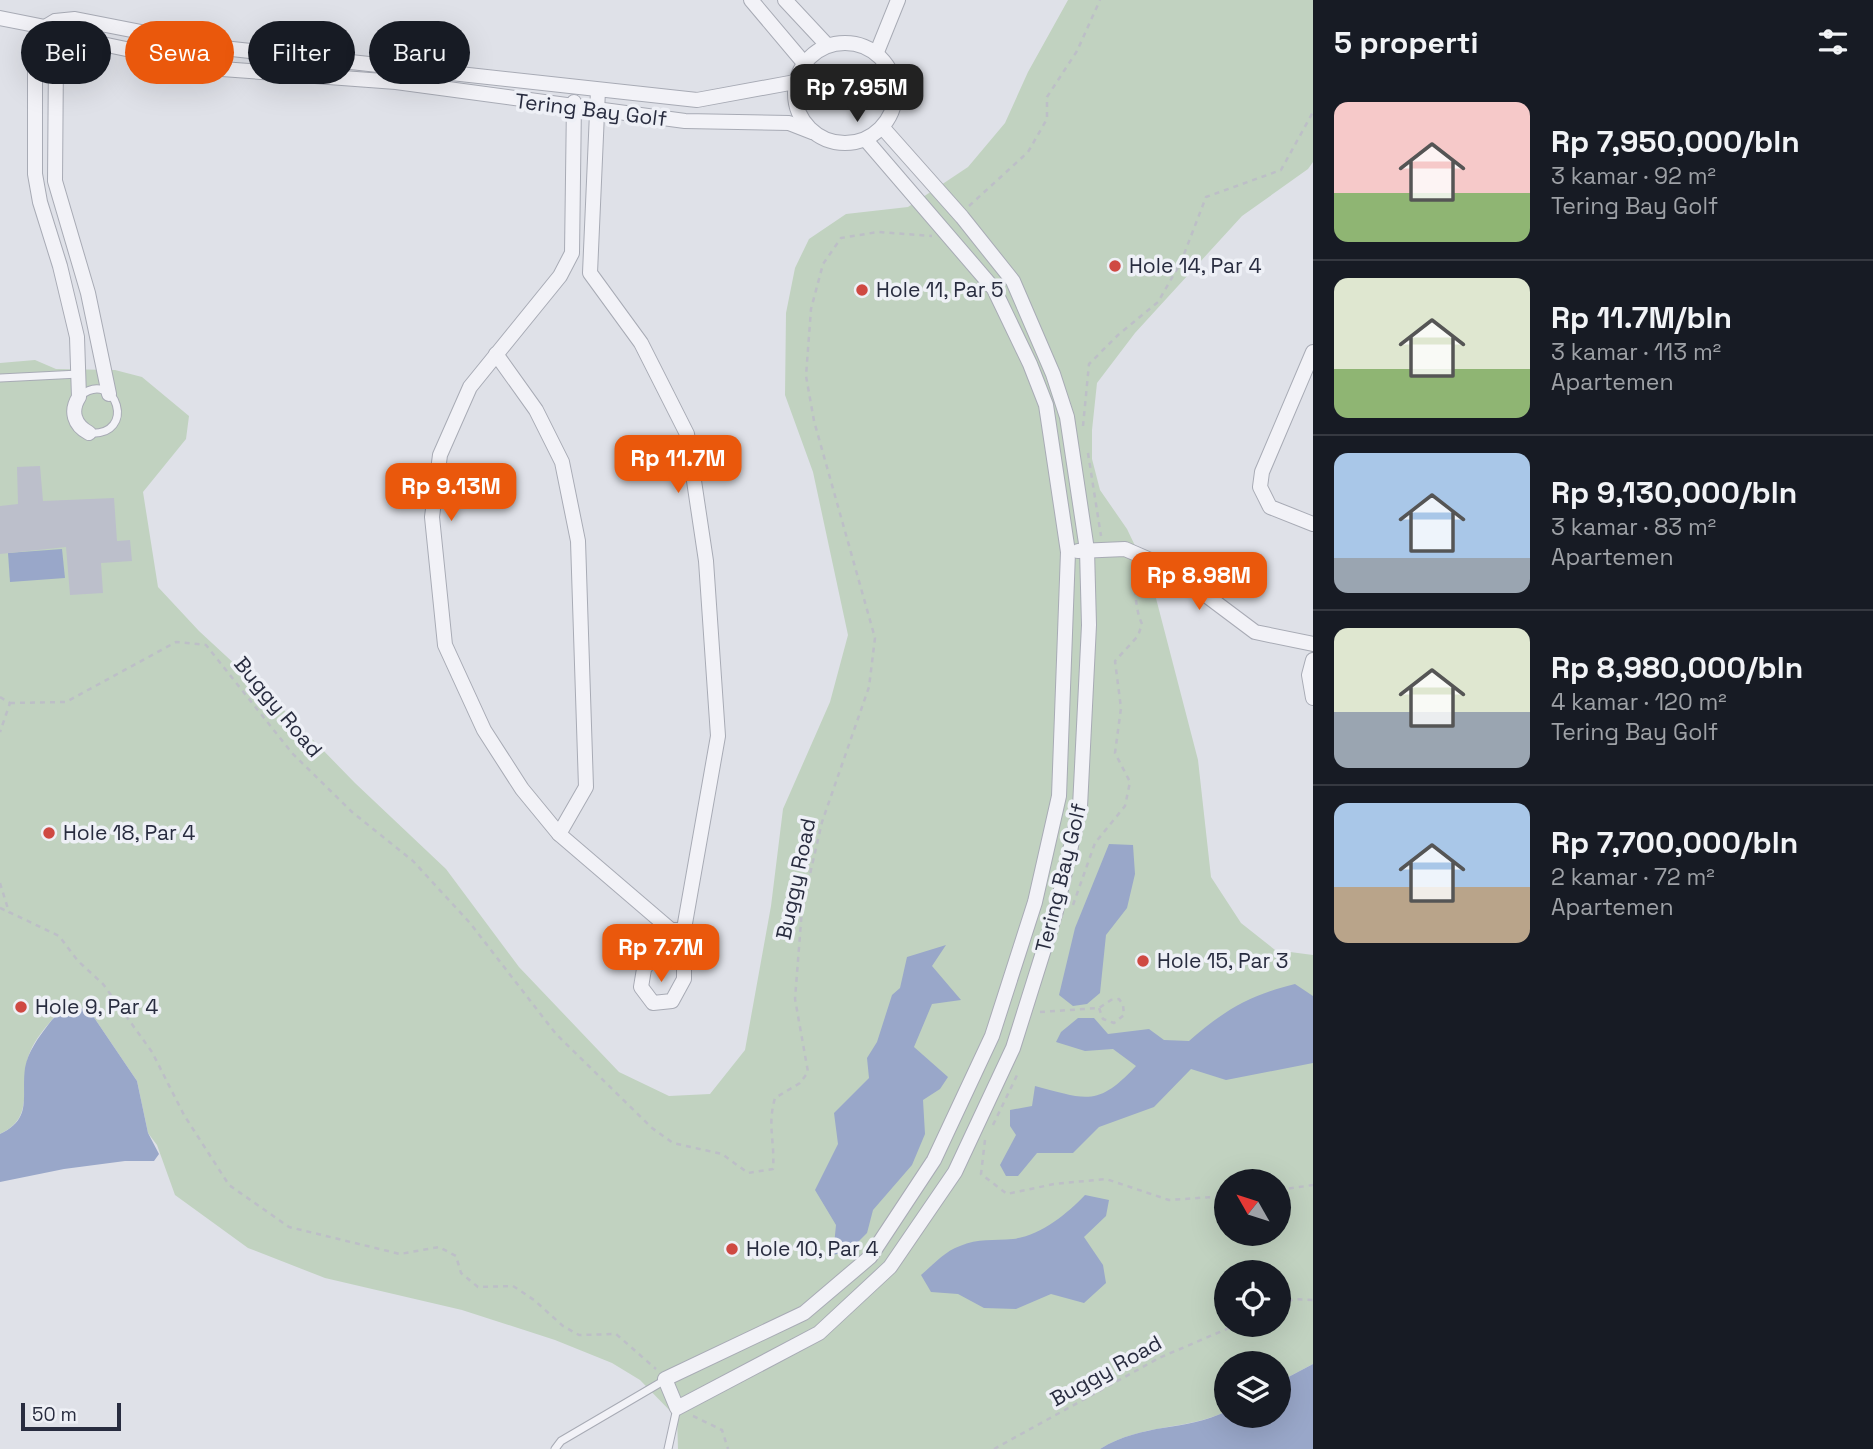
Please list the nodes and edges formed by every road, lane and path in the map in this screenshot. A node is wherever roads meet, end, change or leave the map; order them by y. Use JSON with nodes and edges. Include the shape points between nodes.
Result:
{"nodes":[{"id":1,"x":751,"y":0,"type":"edge"},
{"id":2,"x":785,"y":0,"type":"edge"},
{"id":3,"x":898,"y":0,"type":"edge"},
{"id":4,"x":1100,"y":0,"type":"edge"},
{"id":5,"x":0,"y":18,"type":"edge"},
{"id":6,"x":62,"y":21,"type":"edge"},
{"id":7,"x":85,"y":21,"type":"edge"},
{"id":8,"x":21,"y":22,"type":"edge"},
{"id":9,"x":111,"y":26,"type":"edge"},
{"id":10,"x":827,"y":45,"type":"junction"},
{"id":11,"x":111,"y":46,"type":"edge"},
{"id":12,"x":877,"y":52,"type":"junction"},
{"id":13,"x":804,"y":63,"type":"junction"},
{"id":14,"x":795,"y":82,"type":"junction"},
{"id":15,"x":35,"y":84,"type":"edge"},
{"id":16,"x":55,"y":84,"type":"edge"},
{"id":17,"x":575,"y":87,"type":"junction"},
{"id":18,"x":598,"y":90,"type":"junction"},
{"id":19,"x":573,"y":108,"type":"junction"},
{"id":20,"x":597,"y":112,"type":"junction"},
{"id":21,"x":883,"y":128,"type":"junction"},
{"id":22,"x":812,"y":132,"type":"junction"},
{"id":23,"x":866,"y":140,"type":"junction"},
{"id":24,"x":959,"y":214,"type":"junction"},
{"id":25,"x":67,"y":229,"type":"junction"},
{"id":26,"x":943,"y":229,"type":"junction"},
{"id":27,"x":51,"y":234,"type":"junction"},
{"id":28,"x":1313,"y":352,"type":"edge"},
{"id":29,"x":496,"y":354,"type":"junction"},
{"id":30,"x":79,"y":374,"type":"junction"},
{"id":31,"x":0,"y":379,"type":"edge"},
{"id":32,"x":109,"y":394,"type":"junction"},
{"id":33,"x":79,"y":397,"type":"junction"},
{"id":34,"x":89,"y":433,"type":"joint"},
{"id":35,"x":1313,"y":524,"type":"edge"},
{"id":36,"x":1087,"y":550,"type":"junction"},
{"id":37,"x":1068,"y":552,"type":"junction"},
{"id":38,"x":1313,"y":644,"type":"edge"},
{"id":39,"x":1313,"y":660,"type":"edge"},
{"id":40,"x":0,"y":697,"type":"edge"},
{"id":41,"x":1313,"y":698,"type":"edge"},
{"id":42,"x":10,"y":703,"type":"junction"},
{"id":43,"x":0,"y":732,"type":"edge"},
{"id":44,"x":559,"y":834,"type":"junction"},
{"id":45,"x":0,"y":883,"type":"edge"},
{"id":46,"x":0,"y":908,"type":"edge"},
{"id":47,"x":9,"y":912,"type":"junction"},
{"id":48,"x":677,"y":930,"type":"junction"},
{"id":49,"x":1100,"y":1008,"type":"joint"},
{"id":50,"x":1040,"y":1012,"type":"dead end"},
{"id":51,"x":1036,"y":1021,"type":"dead end"},
{"id":52,"x":1022,"y":1063,"type":"dead end"},
{"id":53,"x":992,"y":1127,"type":"dead end"},
{"id":54,"x":985,"y":1139,"type":"dead end"},
{"id":55,"x":1313,"y":1185,"type":"edge"},
{"id":56,"x":1292,"y":1188,"type":"edge"},
{"id":57,"x":1214,"y":1197,"type":"edge"},
{"id":58,"x":1291,"y":1300,"type":"edge"},
{"id":59,"x":1313,"y":1300,"type":"edge"},
{"id":60,"x":1214,"y":1334,"type":"edge"},
{"id":61,"x":665,"y":1379,"type":"junction"},
{"id":62,"x":677,"y":1408,"type":"junction"},
{"id":63,"x":555,"y":1449,"type":"edge"},
{"id":64,"x":668,"y":1449,"type":"edge"},
{"id":65,"x":728,"y":1449,"type":"edge"},
{"id":66,"x":994,"y":1449,"type":"edge"}],
"edges":[{"from":1,"to":13,"type":"street"},
{"from":2,"to":10,"type":"street"},
{"from":3,"to":12,"type":"street"},
{"from":4,"to":24,"type":"path","via":[[1077,51],[1047,97],[1047,119],[1028,152]]},
{"from":5,"to":8,"type":"street"},
{"from":6,"to":7,"type":"street","name":"Tering Bay Golf"},
{"from":9,"to":17,"type":"street","name":"Tering Bay Golf","via":[[223,48]]},
{"from":10,"to":12,"type":"street","via":[[853,42]]},
{"from":10,"to":13,"type":"street"},
{"from":11,"to":19,"type":"street","name":"Tering Bay Golf","via":[[222,69],[396,82]]},
{"from":12,"to":21,"type":"street","via":[[893,75],[895,103]]},
{"from":13,"to":14,"type":"street"},
{"from":14,"to":18,"type":"street","name":"Tering Bay Golf","via":[[697,100]]},
{"from":14,"to":22,"type":"street","via":[[797,110]]},
{"from":15,"to":27,"type":"street","via":[[33,126],[40,202]]},
{"from":16,"to":25,"type":"street","via":[[55,181]]},
{"from":17,"to":18,"type":"street","name":"Tering Bay Golf"},
{"from":17,"to":19,"type":"street"},
{"from":18,"to":20,"type":"street"},
{"from":19,"to":20,"type":"street","name":"Tering Bay Golf"},
{"from":19,"to":29,"type":"street","via":[[572,253],[560,276]]},
{"from":20,"to":22,"type":"street","name":"Tering Bay Golf","via":[[685,121],[789,123]]},
{"from":20,"to":48,"type":"street","via":[[590,273],[641,343],[687,434],[706,561],[718,736]]},
{"from":21,"to":23,"type":"street"},
{"from":21,"to":24,"type":"street","name":"Tering Bay Golf"},
{"from":22,"to":23,"type":"street","name":"Tering Bay Golf","via":[[838,144]]},
{"from":23,"to":26,"type":"street","name":"Tering Bay Golf"},
{"from":24,"to":36,"type":"street","name":"Tering Bay Golf","via":[[1013,281],[1054,374],[1067,417]]},
{"from":25,"to":27,"type":"street"},
{"from":25,"to":32,"type":"street","via":[[89,292]]},
{"from":26,"to":37,"type":"street","name":"Tering Bay Golf","via":[[995,289],[1046,405]]},
{"from":26,"to":42,"type":"path","name":"Buggy Road","via":[[936,236],[878,232],[841,237],[823,264],[811,309],[806,376],[814,421],[875,638],[869,687],[822,822],[802,909],[795,999],[808,1072],[800,1083],[775,1098],[768,1119],[775,1144],[773,1169],[748,1174],[722,1154],[673,1143],[652,1128],[556,1034],[470,923],[413,861],[352,812],[292,754],[206,645],[176,642],[66,702]]},
{"from":27,"to":30,"type":"street","via":[[78,337]]},
{"from":28,"to":35,"type":"street","via":[[1262,472],[1260,487],[1270,507]]},
{"from":29,"to":44,"type":"street","via":[[536,410],[562,462],[578,541],[586,787]]},
{"from":29,"to":44,"type":"street","via":[[470,387],[440,455],[432,517],[445,645],[484,730],[522,789]]},
{"from":30,"to":31,"type":"lane"},
{"from":30,"to":33,"type":"street"},
{"from":32,"to":33,"type":"lane","via":[[94,389]]},
{"from":32,"to":34,"type":"lane","via":[[118,408],[113,425]]},
{"from":33,"to":34,"type":"street","via":[[74,417]]},
{"from":36,"to":37,"type":"street"},
{"from":36,"to":38,"type":"street","via":[[1125,549],[1171,569],[1255,632]]},
{"from":36,"to":62,"type":"street","name":"Tering Bay Golf","via":[[1080,807],[1056,911],[1013,1048],[955,1172],[890,1267],[819,1333]]},
{"from":37,"to":61,"type":"street","name":"Tering Bay Golf","via":[[1059,796],[1035,902],[992,1036],[934,1160],[870,1257],[804,1313]]},
{"from":39,"to":41,"type":"street","via":[[1309,676]]},
{"from":40,"to":42,"type":"path"},
{"from":42,"to":43,"type":"path"},
{"from":44,"to":48,"type":"street"},
{"from":45,"to":47,"type":"path"},
{"from":46,"to":47,"type":"path"},
{"from":47,"to":61,"type":"path","via":[[59,936],[103,984],[152,1052],[184,1115],[229,1185],[298,1230],[400,1254],[439,1247],[456,1256],[461,1273],[478,1287],[513,1286],[579,1335],[617,1334]]},
{"from":48,"to":48,"type":"street","via":[[684,979],[672,1001],[653,1003],[641,987],[644,969]]},
{"from":49,"to":49,"type":"path","via":[[1119,999],[1124,1015],[1114,1023],[1103,1019]]},
{"from":50,"to":51,"type":"path"},
{"from":52,"to":53,"type":"path"},
{"from":54,"to":57,"type":"path","via":[[981,1174],[1007,1194],[1106,1179],[1169,1200]]},
{"from":55,"to":56,"type":"path"},
{"from":58,"to":59,"type":"path"},
{"from":60,"to":66,"type":"path","name":"Buggy Road","via":[[1159,1358]]},
{"from":61,"to":62,"type":"street"},
{"from":61,"to":63,"type":"lane","name":"Tering Bay Golf","via":[[561,1441]]},
{"from":62,"to":64,"type":"lane"},
{"from":62,"to":65,"type":"path","via":[[722,1430]]}]}
